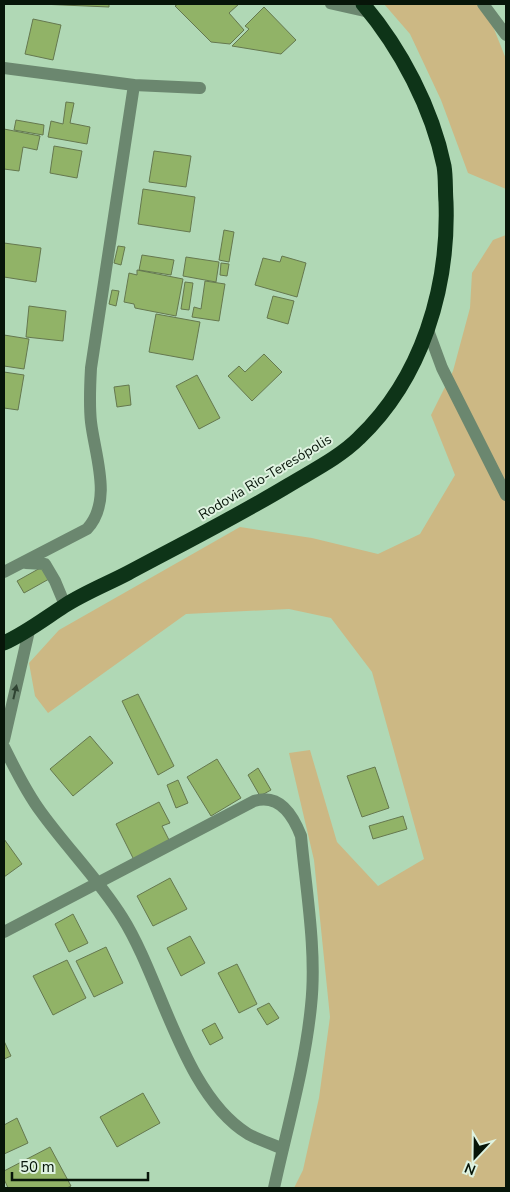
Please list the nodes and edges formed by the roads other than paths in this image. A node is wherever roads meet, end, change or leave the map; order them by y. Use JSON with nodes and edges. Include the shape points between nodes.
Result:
{"nodes":[{"id":1,"x":330,"y":4,"type":"edge"},
{"id":2,"x":483,"y":4,"type":"edge"},
{"id":3,"x":366,"y":8,"type":"edge"},
{"id":4,"x":506,"y":35,"type":"edge"},
{"id":5,"x":4,"y":68,"type":"edge"},
{"id":6,"x":134,"y":85,"type":"junction"},
{"id":7,"x":200,"y":88,"type":"dead end"},
{"id":8,"x":428,"y":330,"type":"junction"},
{"id":9,"x":506,"y":495,"type":"edge"},
{"id":10,"x":25,"y":562,"type":"junction"},
{"id":11,"x":4,"y":572,"type":"edge"},
{"id":12,"x":65,"y":606,"type":"junction"},
{"id":13,"x":29,"y":631,"type":"junction"},
{"id":14,"x":4,"y":644,"type":"edge"},
{"id":15,"x":4,"y":740,"type":"edge"},
{"id":16,"x":4,"y":746,"type":"edge"},
{"id":17,"x":98,"y":883,"type":"junction"},
{"id":18,"x":4,"y":932,"type":"edge"},
{"id":19,"x":283,"y":1149,"type":"junction"},
{"id":20,"x":274,"y":1188,"type":"edge"}],
"edges":[{"from":1,"to":3,"type":"lane"},
{"from":2,"to":4,"type":"street"},
{"from":3,"to":8,"type":"highway","name":"Rodovia Rio-Teresópolis","via":[[400,59],[430,116],[444,168],[446,222],[443,273]]},
{"from":5,"to":6,"type":"street"},
{"from":6,"to":7,"type":"street"},
{"from":6,"to":10,"type":"street","via":[[91,368],[90,397],[101,490],[99,508],[88,529]]},
{"from":8,"to":9,"type":"street","via":[[442,368]]},
{"from":8,"to":12,"type":"highway","name":"Rodovia Rio-Teresópolis","via":[[405,382],[385,412],[357,440],[253,507]]},
{"from":10,"to":11,"type":"street"},
{"from":10,"to":12,"type":"street","via":[[44,564]]},
{"from":12,"to":13,"type":"highway","name":"Rodovia Rio-Teresópolis"},
{"from":13,"to":14,"type":"highway","name":"Rodovia Rio-Teresópolis"},
{"from":15,"to":13,"type":"street","one_way":true},
{"from":16,"to":17,"type":"street","via":[[40,812]]},
{"from":17,"to":18,"type":"street"},
{"from":17,"to":19,"type":"street","via":[[137,942],[195,1074],[213,1100],[248,1134]]},
{"from":17,"to":19,"type":"street","via":[[262,798],[284,807],[295,821],[301,836],[312,964],[312,1005]]},
{"from":19,"to":20,"type":"street"}]}
